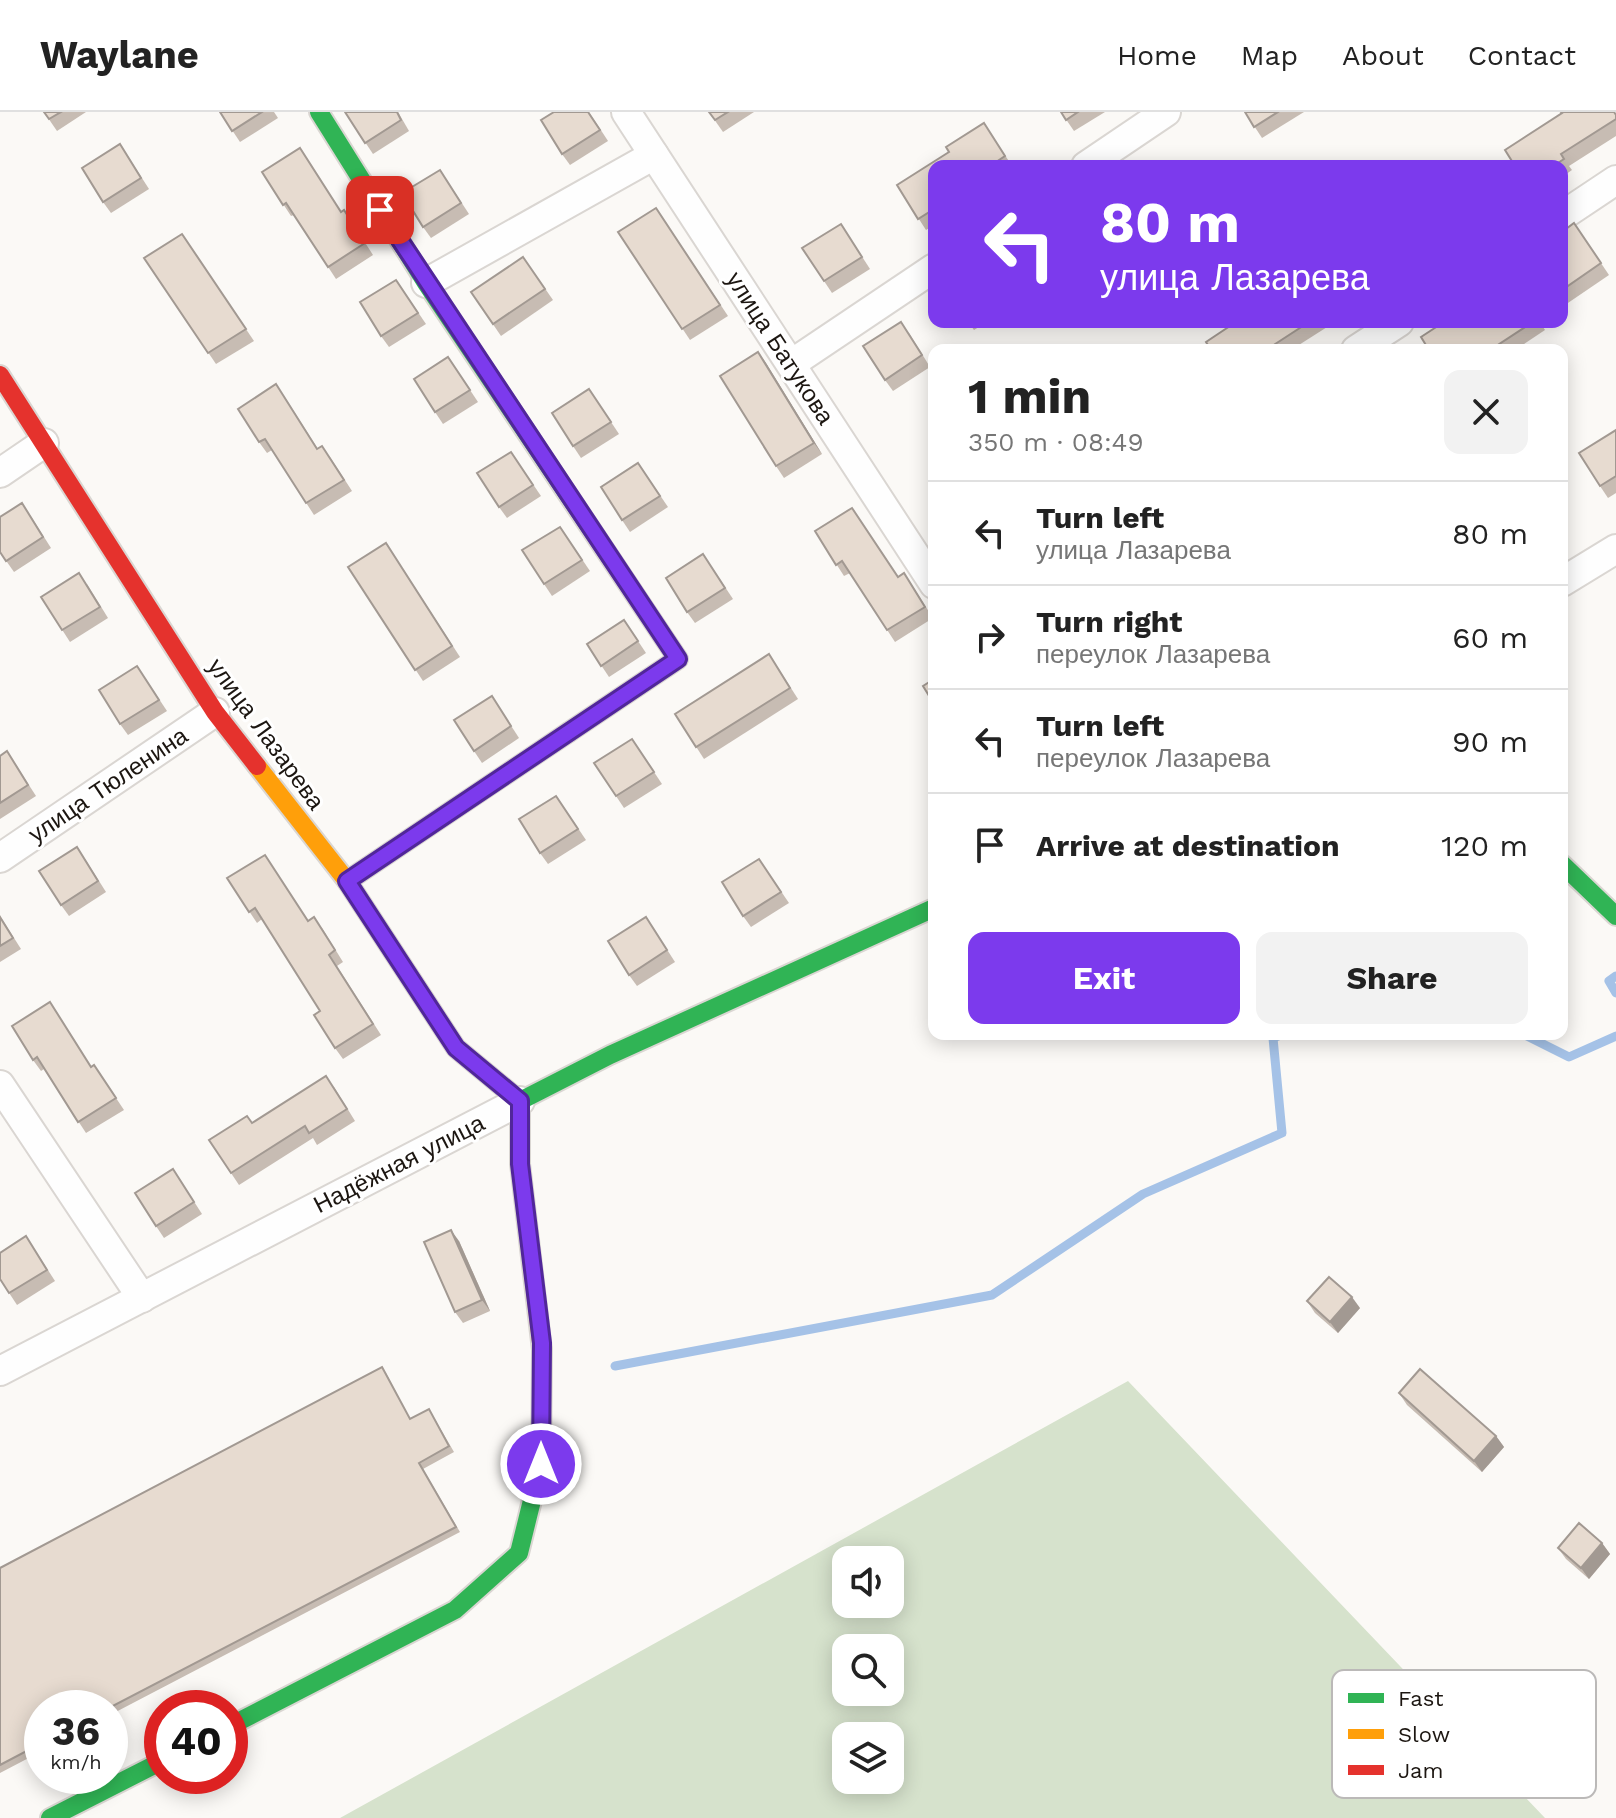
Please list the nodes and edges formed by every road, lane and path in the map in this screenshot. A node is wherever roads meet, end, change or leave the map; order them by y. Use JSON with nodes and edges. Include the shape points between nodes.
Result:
{"nodes":[{"id":1,"x":319,"y":112,"type":"edge"},
{"id":2,"x":626,"y":112,"type":"edge"},
{"id":3,"x":1166,"y":112,"type":"edge"},
{"id":4,"x":654,"y":155,"type":"junction"},
{"id":5,"x":1095,"y":160,"type":"edge"},
{"id":6,"x":1616,"y":180,"type":"edge"},
{"id":7,"x":1568,"y":212,"type":"edge"},
{"id":8,"x":928,"y":272,"type":"edge"},
{"id":9,"x":426,"y":283,"type":"junction"},
{"id":10,"x":1390,"y":328,"type":"edge"},
{"id":11,"x":1365,"y":344,"type":"edge"},
{"id":12,"x":791,"y":364,"type":"junction"},
{"id":13,"x":0,"y":375,"type":"edge"},
{"id":14,"x":44,"y":443,"type":"junction"},
{"id":15,"x":0,"y":473,"type":"edge"},
{"id":16,"x":1616,"y":549,"type":"edge"},
{"id":17,"x":928,"y":575,"type":"edge"},
{"id":18,"x":1568,"y":578,"type":"edge"},
{"id":19,"x":215,"y":712,"type":"junction"},
{"id":20,"x":0,"y":858,"type":"edge"},
{"id":21,"x":1568,"y":870,"type":"edge"},
{"id":22,"x":347,"y":881,"type":"junction"},
{"id":23,"x":928,"y":911,"type":"edge"},
{"id":24,"x":1616,"y":916,"type":"edge"},
{"id":25,"x":0,"y":1085,"type":"edge"},
{"id":26,"x":520,"y":1101,"type":"junction"},
{"id":27,"x":142,"y":1298,"type":"junction"},
{"id":28,"x":0,"y":1371,"type":"edge"},
{"id":29,"x":248,"y":1717,"type":"edge"},
{"id":30,"x":144,"y":1770,"type":"edge"},
{"id":31,"x":50,"y":1818,"type":"edge"}],
"edges":[{"from":1,"to":9,"type":"street"},
{"from":2,"to":4,"type":"street","name":"улица Батукова"},
{"from":3,"to":5,"type":"street"},
{"from":4,"to":9,"type":"street"},
{"from":4,"to":12,"type":"street","name":"улица Батукова"},
{"from":6,"to":7,"type":"street"},
{"from":8,"to":12,"type":"street"},
{"from":9,"to":22,"type":"street","via":[[678,659]]},
{"from":10,"to":11,"type":"street"},
{"from":12,"to":17,"type":"street","name":"улица Батукова"},
{"from":13,"to":14,"type":"street","name":"улица Лазарева"},
{"from":14,"to":15,"type":"street"},
{"from":14,"to":19,"type":"street","name":"улица Лазарева"},
{"from":16,"to":18,"type":"street"},
{"from":19,"to":20,"type":"street","name":"улица Тюленина"},
{"from":19,"to":22,"type":"street","name":"улица Лазарева"},
{"from":21,"to":24,"type":"street"},
{"from":22,"to":26,"type":"street","name":"улица Лазарева","via":[[456,1048]]},
{"from":23,"to":26,"type":"street","name":"Надёжная улица"},
{"from":25,"to":27,"type":"street"},
{"from":26,"to":27,"type":"street","name":"Надёжная улица"},
{"from":26,"to":29,"type":"street","via":[[520,1164],[542,1358],[541,1464],[519,1553],[455,1610]]},
{"from":27,"to":28,"type":"street","name":"Надёжная улица"},
{"from":30,"to":31,"type":"street"}]}
